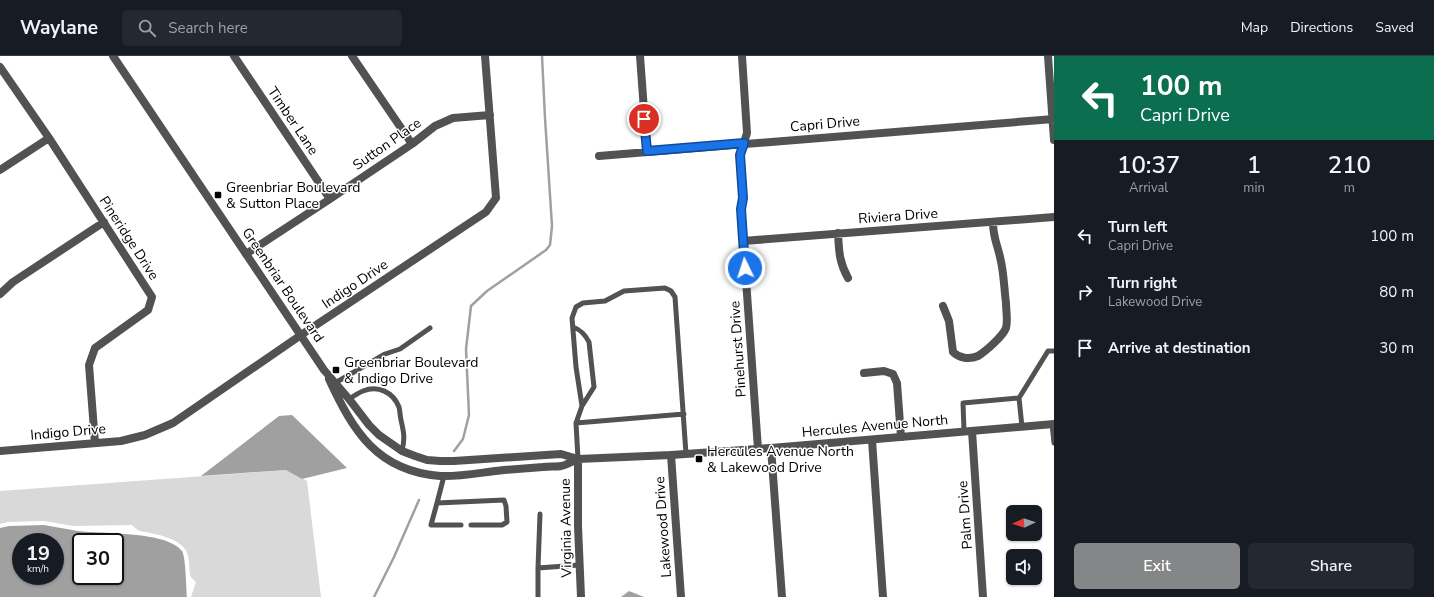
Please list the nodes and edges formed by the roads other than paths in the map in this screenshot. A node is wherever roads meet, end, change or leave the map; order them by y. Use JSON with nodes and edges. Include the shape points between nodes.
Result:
{"nodes":[{"id":1,"x":113,"y":56,"type":"edge"},
{"id":2,"x":234,"y":56,"type":"edge"},
{"id":3,"x":352,"y":56,"type":"edge"},
{"id":4,"x":485,"y":56,"type":"edge"},
{"id":5,"x":640,"y":56,"type":"edge"},
{"id":6,"x":742,"y":56,"type":"edge"},
{"id":7,"x":1048,"y":56,"type":"edge"},
{"id":8,"x":0,"y":66,"type":"edge"},
{"id":9,"x":490,"y":115,"type":"junction"},
{"id":10,"x":1053,"y":119,"type":"edge"},
{"id":11,"x":49,"y":138,"type":"junction"},
{"id":12,"x":1054,"y":140,"type":"edge"},
{"id":13,"x":744,"y":143,"type":"junction"},
{"id":14,"x":412,"y":144,"type":"junction"},
{"id":15,"x":647,"y":151,"type":"junction"},
{"id":16,"x":599,"y":156,"type":"dead end"},
{"id":17,"x":0,"y":170,"type":"edge"},
{"id":18,"x":330,"y":200,"type":"junction"},
{"id":19,"x":1054,"y":216,"type":"edge"},
{"id":20,"x":104,"y":222,"type":"junction"},
{"id":21,"x":993,"y":222,"type":"junction"},
{"id":22,"x":838,"y":233,"type":"junction"},
{"id":23,"x":743,"y":241,"type":"junction"},
{"id":24,"x":246,"y":254,"type":"junction"},
{"id":25,"x":848,"y":278,"type":"dead end"},
{"id":26,"x":0,"y":294,"type":"edge"},
{"id":27,"x":943,"y":306,"type":"dead end"},
{"id":28,"x":573,"y":327,"type":"junction"},
{"id":29,"x":430,"y":328,"type":"dead end"},
{"id":30,"x":301,"y":335,"type":"junction"},
{"id":31,"x":1054,"y":351,"type":"edge"},
{"id":32,"x":324,"y":370,"type":"junction"},
{"id":33,"x":864,"y":373,"type":"dead end"},
{"id":34,"x":335,"y":383,"type":"junction"},
{"id":35,"x":1019,"y":398,"type":"junction"},
{"id":36,"x":349,"y":399,"type":"junction"},
{"id":37,"x":582,"y":406,"type":"junction"},
{"id":38,"x":684,"y":414,"type":"junction"},
{"id":39,"x":576,"y":422,"type":"junction"},
{"id":40,"x":1053,"y":424,"type":"edge"},
{"id":41,"x":1022,"y":426,"type":"junction"},
{"id":42,"x":968,"y":431,"type":"junction"},
{"id":43,"x":901,"y":437,"type":"junction"},
{"id":44,"x":872,"y":440,"type":"junction"},
{"id":45,"x":95,"y":443,"type":"junction"},
{"id":46,"x":1054,"y":443,"type":"edge"},
{"id":47,"x":771,"y":448,"type":"junction"},
{"id":48,"x":758,"y":449,"type":"junction"},
{"id":49,"x":0,"y":451,"type":"edge"},
{"id":50,"x":402,"y":451,"type":"junction"},
{"id":51,"x":686,"y":454,"type":"junction"},
{"id":52,"x":671,"y":455,"type":"junction"},
{"id":53,"x":578,"y":458,"type":"junction"},
{"id":54,"x":444,"y":476,"type":"junction"},
{"id":55,"x":437,"y":503,"type":"junction"},
{"id":56,"x":540,"y":514,"type":"dead end"},
{"id":57,"x":461,"y":525,"type":"dead end"},
{"id":58,"x":471,"y":525,"type":"dead end"},
{"id":59,"x":579,"y":565,"type":"junction"},
{"id":60,"x":538,"y":568,"type":"junction"},
{"id":61,"x":538,"y":597,"type":"edge"},
{"id":62,"x":581,"y":597,"type":"edge"},
{"id":63,"x":681,"y":597,"type":"edge"},
{"id":64,"x":782,"y":597,"type":"edge"},
{"id":65,"x":883,"y":597,"type":"edge"},
{"id":66,"x":984,"y":597,"type":"edge"}],
"edges":[{"from":1,"to":24,"type":"street","name":"Greenbriar Boulevard"},
{"from":2,"to":18,"type":"street","name":"Timber Lane"},
{"from":3,"to":14,"type":"street"},
{"from":4,"to":9,"type":"street","name":"Indigo Drive"},
{"from":5,"to":15,"type":"street"},
{"from":6,"to":13,"type":"street","name":"Pinehurst Drive","via":[[747,132]]},
{"from":7,"to":10,"type":"street"},
{"from":8,"to":11,"type":"street","name":"Pineridge Drive"},
{"from":9,"to":14,"type":"street","name":"Sutton Place","via":[[453,118],[435,126]]},
{"from":9,"to":30,"type":"street","name":"Indigo Drive","via":[[496,198],[486,212]]},
{"from":10,"to":12,"type":"street"},
{"from":10,"to":13,"type":"street","name":"Capri Drive"},
{"from":11,"to":17,"type":"street"},
{"from":11,"to":20,"type":"street","name":"Pineridge Drive"},
{"from":13,"to":15,"type":"street","name":"Capri Drive"},
{"from":13,"to":23,"type":"street","name":"Pinehurst Drive","via":[[740,155]]},
{"from":14,"to":18,"type":"street","name":"Sutton Place"},
{"from":15,"to":16,"type":"street","name":"Capri Drive"},
{"from":18,"to":24,"type":"street","name":"Sutton Place"},
{"from":19,"to":21,"type":"street","name":"Riviera Drive"},
{"from":20,"to":26,"type":"street","via":[[12,282]]},
{"from":20,"to":45,"type":"street","name":"Pineridge Drive","via":[[152,297],[148,310],[95,348],[89,365]]},
{"from":21,"to":22,"type":"street","name":"Riviera Drive"},
{"from":21,"to":27,"type":"street","via":[[1007,314],[1005,330],[975,357],[958,357],[952,352],[949,321]]},
{"from":22,"to":23,"type":"street","name":"Riviera Drive"},
{"from":22,"to":25,"type":"street","via":[[842,267]]},
{"from":23,"to":48,"type":"street","name":"Pinehurst Drive"},
{"from":24,"to":30,"type":"street","name":"Greenbriar Boulevard"},
{"from":28,"to":37,"type":"lane"},
{"from":28,"to":37,"type":"lane","via":[[581,330],[589,342],[594,387]]},
{"from":28,"to":38,"type":"lane","via":[[572,318],[576,307],[583,303],[605,301],[624,291],[665,288],[671,291],[675,296]]},
{"from":29,"to":34,"type":"lane","via":[[400,349],[385,354]]},
{"from":30,"to":32,"type":"street","name":"Greenbriar Boulevard"},
{"from":30,"to":45,"type":"street","name":"Indigo Drive","via":[[173,423],[145,435],[121,441]]},
{"from":31,"to":35,"type":"lane","via":[[1048,351]]},
{"from":32,"to":34,"type":"street","name":"Greenbriar Boulevard"},
{"from":32,"to":54,"type":"street","name":"Greenbriar Boulevard","via":[[352,424],[373,448],[390,461],[426,474]]},
{"from":33,"to":43,"type":"street","via":[[884,371],[893,374],[897,383]]},
{"from":34,"to":36,"type":"street","name":"Greenbriar Boulevard"},
{"from":35,"to":41,"type":"lane"},
{"from":35,"to":42,"type":"lane","via":[[963,403]]},
{"from":36,"to":50,"type":"street","name":"Greenbriar Boulevard","via":[[379,435]]},
{"from":36,"to":50,"type":"lane","via":[[363,391],[380,389],[388,393],[399,407],[405,439]]},
{"from":37,"to":39,"type":"lane"},
{"from":38,"to":39,"type":"lane"},
{"from":38,"to":51,"type":"lane"},
{"from":39,"to":53,"type":"lane"},
{"from":40,"to":41,"type":"street","name":"Hercules Avenue North"},
{"from":40,"to":46,"type":"lane"},
{"from":41,"to":42,"type":"street","name":"Hercules Avenue North"},
{"from":42,"to":43,"type":"street","name":"Hercules Avenue North"},
{"from":42,"to":66,"type":"street","name":"Palm Drive"},
{"from":43,"to":44,"type":"street","name":"Hercules Avenue North"},
{"from":44,"to":47,"type":"street","name":"Hercules Avenue North"},
{"from":44,"to":65,"type":"street"},
{"from":45,"to":49,"type":"street","name":"Indigo Drive"},
{"from":47,"to":48,"type":"street","name":"Hercules Avenue North"},
{"from":47,"to":64,"type":"street"},
{"from":48,"to":51,"type":"street","name":"Hercules Avenue North"},
{"from":50,"to":53,"type":"street","name":"Greenbriar Boulevard","via":[[427,460],[440,461],[561,454]]},
{"from":51,"to":52,"type":"street","name":"Hercules Avenue North"},
{"from":52,"to":53,"type":"street","name":"Hercules Avenue North"},
{"from":52,"to":63,"type":"street","name":"Lakewood Drive"},
{"from":53,"to":54,"type":"street","name":"Greenbriar Boulevard","via":[[561,466]]},
{"from":53,"to":59,"type":"street","name":"Virginia Avenue"},
{"from":54,"to":55,"type":"lane"},
{"from":55,"to":57,"type":"lane","via":[[431,525]]},
{"from":55,"to":58,"type":"lane","via":[[504,500],[507,522],[502,525]]},
{"from":56,"to":60,"type":"lane"},
{"from":59,"to":60,"type":"lane"},
{"from":59,"to":62,"type":"street","name":"Virginia Avenue"},
{"from":60,"to":61,"type":"lane"}]}
